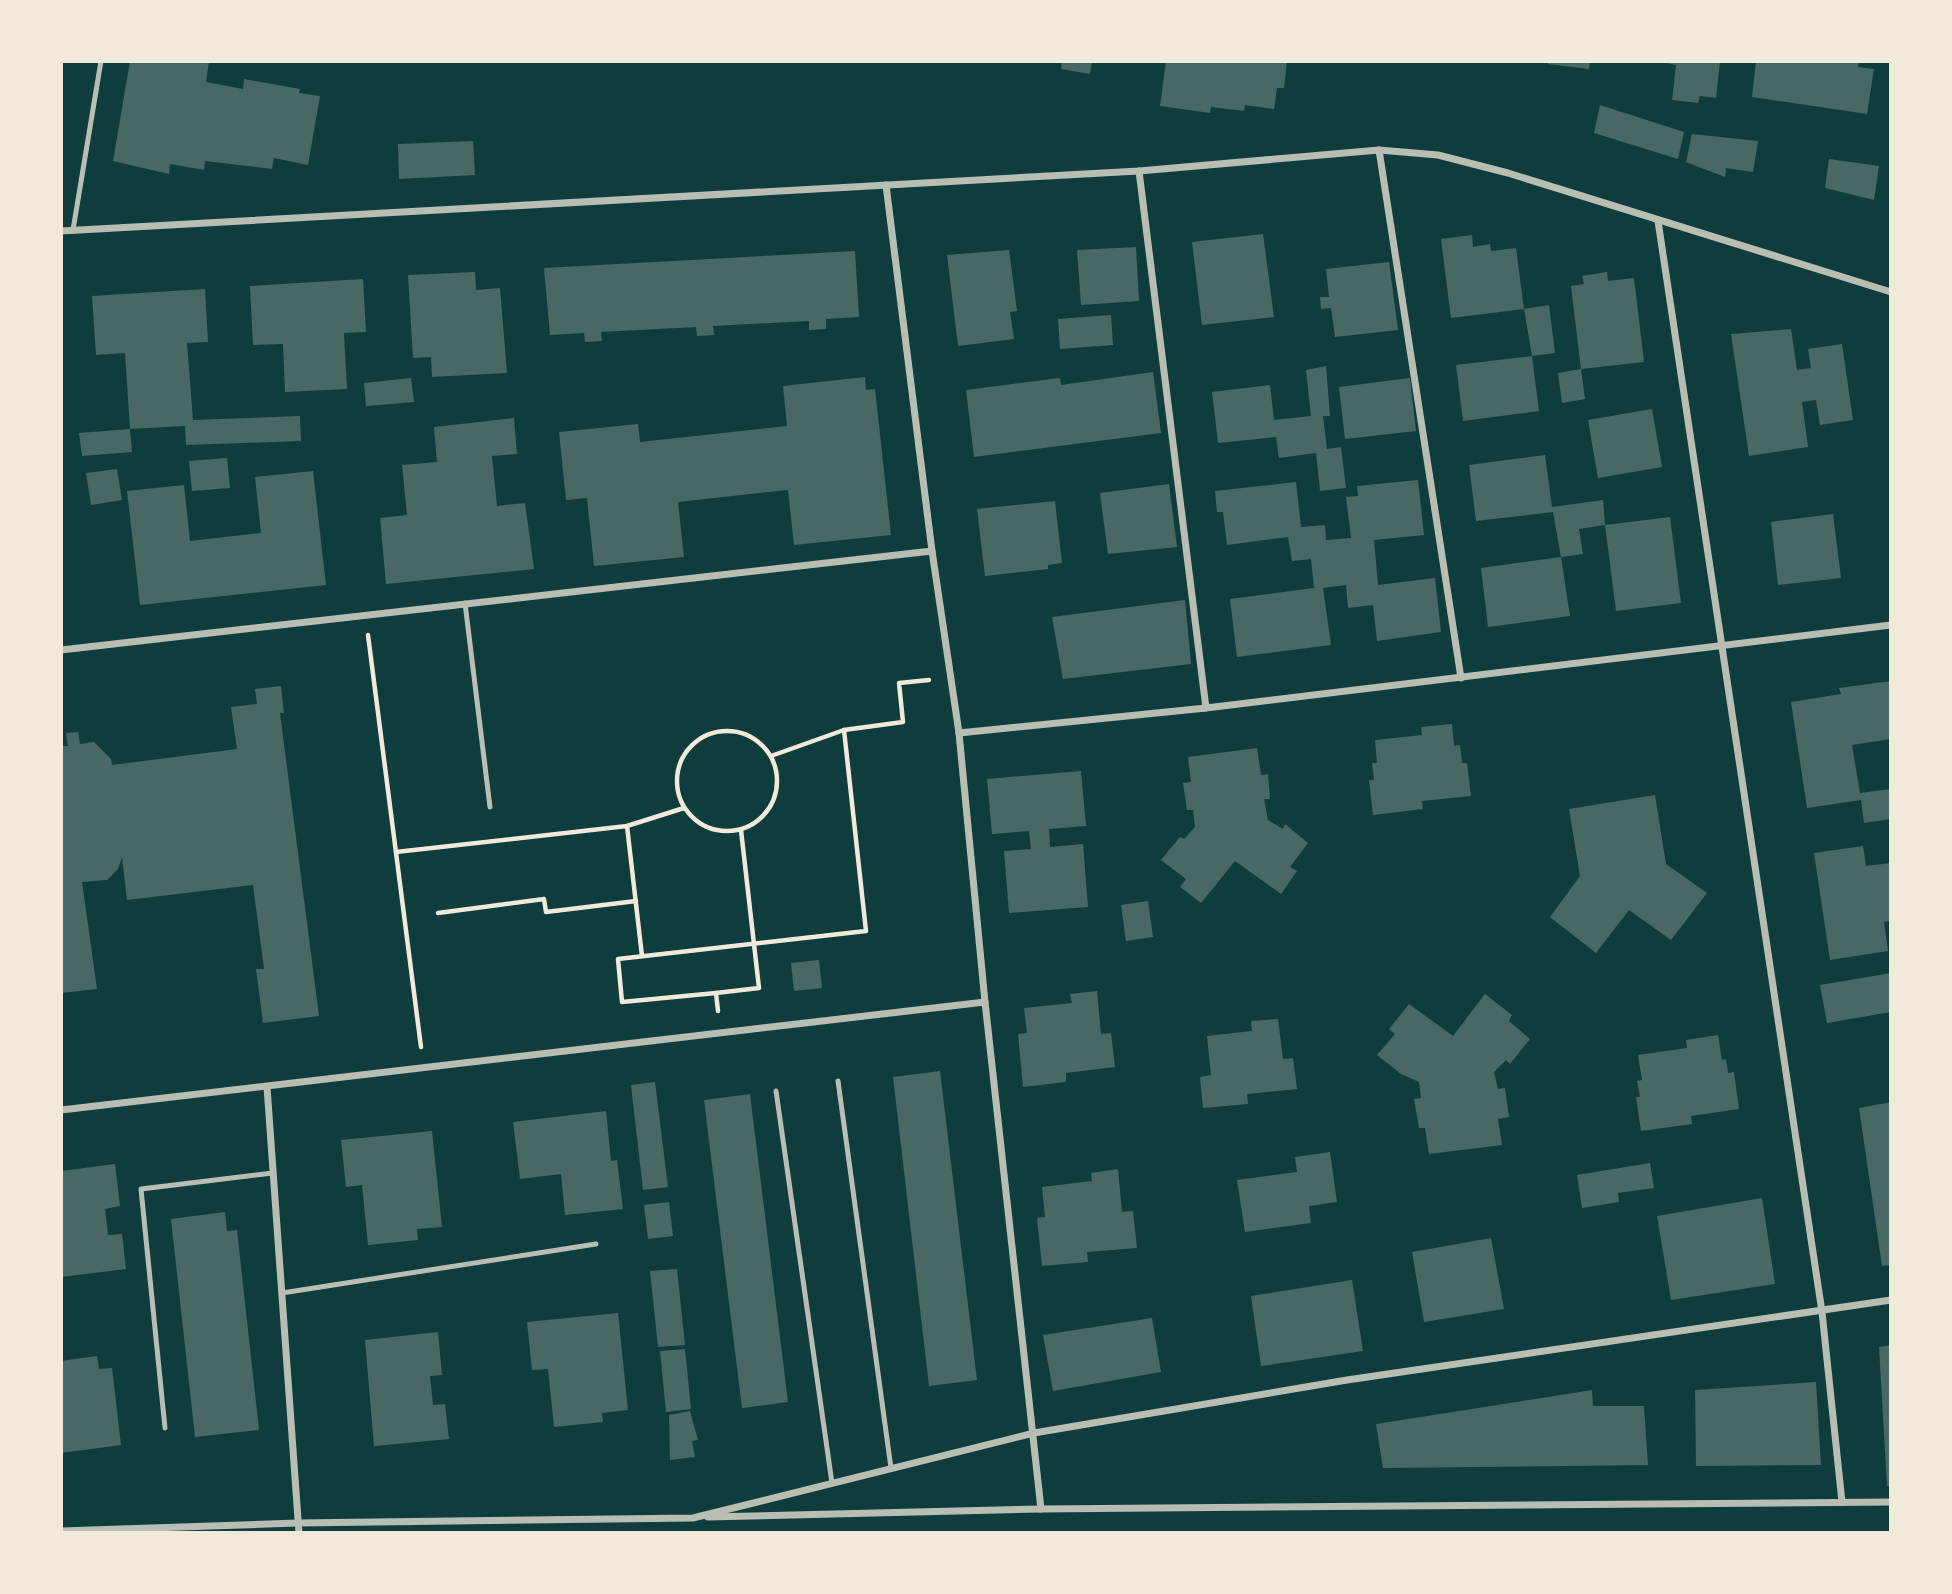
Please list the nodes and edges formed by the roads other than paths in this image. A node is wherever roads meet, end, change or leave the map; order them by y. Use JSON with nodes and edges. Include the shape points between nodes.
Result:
{"nodes":[{"id":1,"x":101,"y":61,"type":"edge"},
{"id":2,"x":1379,"y":150,"type":"junction"},
{"id":3,"x":1139,"y":171,"type":"junction"},
{"id":4,"x":886,"y":185,"type":"junction"},
{"id":5,"x":1658,"y":221,"type":"junction"},
{"id":6,"x":73,"y":230,"type":"junction"},
{"id":7,"x":61,"y":231,"type":"edge"},
{"id":8,"x":1891,"y":292,"type":"edge"},
{"id":9,"x":932,"y":551,"type":"junction"},
{"id":10,"x":465,"y":603,"type":"junction"},
{"id":11,"x":1891,"y":625,"type":"edge"},
{"id":12,"x":1722,"y":647,"type":"junction"},
{"id":13,"x":61,"y":650,"type":"edge"},
{"id":14,"x":1461,"y":678,"type":"junction"},
{"id":15,"x":1206,"y":708,"type":"junction"},
{"id":16,"x":959,"y":733,"type":"junction"},
{"id":17,"x":490,"y":807,"type":"dead end"},
{"id":18,"x":985,"y":1002,"type":"junction"},
{"id":19,"x":838,"y":1081,"type":"dead end"},
{"id":20,"x":267,"y":1087,"type":"junction"},
{"id":21,"x":776,"y":1091,"type":"dead end"},
{"id":22,"x":61,"y":1110,"type":"edge"},
{"id":23,"x":273,"y":1173,"type":"junction"},
{"id":24,"x":596,"y":1244,"type":"dead end"},
{"id":25,"x":282,"y":1293,"type":"junction"},
{"id":26,"x":1891,"y":1300,"type":"edge"},
{"id":27,"x":1822,"y":1312,"type":"junction"},
{"id":28,"x":165,"y":1428,"type":"dead end"},
{"id":29,"x":1034,"y":1433,"type":"junction"},
{"id":30,"x":891,"y":1468,"type":"junction"},
{"id":31,"x":832,"y":1483,"type":"junction"},
{"id":32,"x":1842,"y":1502,"type":"junction"},
{"id":33,"x":1891,"y":1502,"type":"edge"},
{"id":34,"x":1041,"y":1509,"type":"junction"},
{"id":35,"x":693,"y":1518,"type":"junction"},
{"id":36,"x":298,"y":1523,"type":"junction"},
{"id":37,"x":61,"y":1531,"type":"edge"},
{"id":38,"x":299,"y":1533,"type":"edge"}],
"edges":[{"from":1,"to":6,"type":"lane"},
{"from":2,"to":3,"type":"street"},
{"from":2,"to":5,"type":"street","via":[[1438,155]]},
{"from":2,"to":14,"type":"street"},
{"from":3,"to":4,"type":"street"},
{"from":3,"to":15,"type":"street"},
{"from":4,"to":6,"type":"street"},
{"from":4,"to":9,"type":"street"},
{"from":5,"to":8,"type":"street"},
{"from":5,"to":12,"type":"street"},
{"from":6,"to":7,"type":"street"},
{"from":9,"to":10,"type":"street"},
{"from":9,"to":16,"type":"street"},
{"from":10,"to":13,"type":"street"},
{"from":10,"to":17,"type":"lane"},
{"from":11,"to":12,"type":"street"},
{"from":12,"to":14,"type":"street"},
{"from":12,"to":27,"type":"street"},
{"from":14,"to":15,"type":"street"},
{"from":15,"to":16,"type":"street"},
{"from":16,"to":18,"type":"street"},
{"from":18,"to":20,"type":"street"},
{"from":18,"to":29,"type":"street"},
{"from":19,"to":30,"type":"lane"},
{"from":20,"to":22,"type":"street"},
{"from":20,"to":23,"type":"street"},
{"from":21,"to":31,"type":"lane"},
{"from":23,"to":25,"type":"street"},
{"from":23,"to":28,"type":"lane","via":[[141,1189]]},
{"from":24,"to":25,"type":"lane"},
{"from":25,"to":36,"type":"street"},
{"from":26,"to":27,"type":"street"},
{"from":27,"to":29,"type":"street","via":[[1347,1380]]},
{"from":27,"to":32,"type":"street"},
{"from":29,"to":30,"type":"street"},
{"from":29,"to":34,"type":"street"},
{"from":30,"to":31,"type":"street"},
{"from":31,"to":35,"type":"street"},
{"from":32,"to":33,"type":"street"},
{"from":32,"to":34,"type":"street"},
{"from":34,"to":35,"type":"street"},
{"from":35,"to":36,"type":"street"},
{"from":36,"to":37,"type":"street"},
{"from":36,"to":38,"type":"street"}]}
